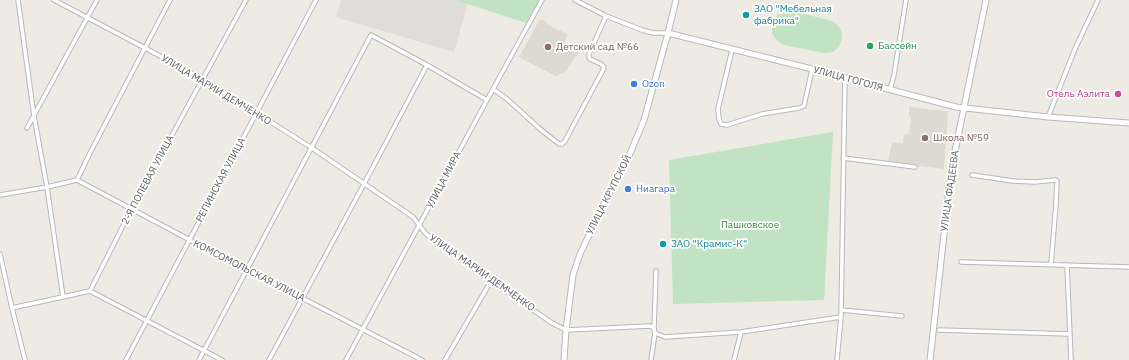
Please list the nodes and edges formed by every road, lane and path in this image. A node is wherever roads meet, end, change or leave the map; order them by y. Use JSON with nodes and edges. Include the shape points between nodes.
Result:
{"nodes":[{"id":1,"x":18,"y":0,"type":"edge"},
{"id":2,"x":54,"y":0,"type":"edge"},
{"id":3,"x":97,"y":0,"type":"edge"},
{"id":4,"x":170,"y":0,"type":"edge"},
{"id":5,"x":246,"y":0,"type":"edge"},
{"id":6,"x":316,"y":0,"type":"edge"},
{"id":7,"x":542,"y":0,"type":"edge"},
{"id":8,"x":575,"y":0,"type":"edge"},
{"id":9,"x":676,"y":0,"type":"edge"},
{"id":10,"x":906,"y":0,"type":"edge"},
{"id":11,"x":986,"y":0,"type":"edge"},
{"id":12,"x":1098,"y":0,"type":"edge"},
{"id":13,"x":606,"y":16,"type":"junction"},
{"id":14,"x":88,"y":18,"type":"junction"},
{"id":15,"x":668,"y":34,"type":"junction"},
{"id":16,"x":145,"y":48,"type":"junction"},
{"id":17,"x":732,"y":50,"type":"junction"},
{"id":18,"x":427,"y":65,"type":"junction"},
{"id":19,"x":812,"y":69,"type":"junction"},
{"id":20,"x":845,"y":77,"type":"junction"},
{"id":21,"x":203,"y":79,"type":"junction"},
{"id":22,"x":493,"y":89,"type":"junction"},
{"id":23,"x":890,"y":90,"type":"junction"},
{"id":24,"x":487,"y":100,"type":"junction"},
{"id":25,"x":964,"y":108,"type":"junction"},
{"id":26,"x":257,"y":113,"type":"junction"},
{"id":27,"x":34,"y":116,"type":"junction"},
{"id":28,"x":1048,"y":117,"type":"junction"},
{"id":29,"x":1129,"y":123,"type":"edge"},
{"id":30,"x":27,"y":128,"type":"dead end"},
{"id":31,"x":312,"y":148,"type":"junction"},
{"id":32,"x":843,"y":158,"type":"junction"},
{"id":33,"x":915,"y":167,"type":"dead end"},
{"id":34,"x":972,"y":175,"type":"dead end"},
{"id":35,"x":77,"y":180,"type":"junction"},
{"id":36,"x":364,"y":184,"type":"junction"},
{"id":37,"x":47,"y":187,"type":"junction"},
{"id":38,"x":0,"y":195,"type":"edge"},
{"id":39,"x":131,"y":210,"type":"junction"},
{"id":40,"x":419,"y":225,"type":"junction"},
{"id":41,"x":190,"y":240,"type":"junction"},
{"id":42,"x":0,"y":254,"type":"edge"},
{"id":43,"x":961,"y":262,"type":"dead end"},
{"id":44,"x":1051,"y":264,"type":"junction"},
{"id":45,"x":1067,"y":265,"type":"junction"},
{"id":46,"x":1129,"y":267,"type":"edge"},
{"id":47,"x":247,"y":270,"type":"junction"},
{"id":48,"x":656,"y":271,"type":"dead end"},
{"id":49,"x":490,"y":280,"type":"junction"},
{"id":50,"x":90,"y":291,"type":"junction"},
{"id":51,"x":63,"y":297,"type":"junction"},
{"id":52,"x":302,"y":298,"type":"junction"},
{"id":53,"x":12,"y":308,"type":"junction"},
{"id":54,"x":841,"y":310,"type":"junction"},
{"id":55,"x":902,"y":316,"type":"dead end"},
{"id":56,"x":841,"y":317,"type":"junction"},
{"id":57,"x":147,"y":320,"type":"junction"},
{"id":58,"x":654,"y":328,"type":"junction"},
{"id":59,"x":363,"y":329,"type":"junction"},
{"id":60,"x":566,"y":330,"type":"junction"},
{"id":61,"x":938,"y":330,"type":"dead end"},
{"id":62,"x":741,"y":332,"type":"junction"},
{"id":63,"x":655,"y":333,"type":"junction"},
{"id":64,"x":1070,"y":334,"type":"junction"},
{"id":65,"x":204,"y":351,"type":"junction"},
{"id":66,"x":25,"y":360,"type":"edge"},
{"id":67,"x":126,"y":360,"type":"edge"},
{"id":68,"x":199,"y":360,"type":"edge"},
{"id":69,"x":222,"y":360,"type":"edge"},
{"id":70,"x":269,"y":360,"type":"edge"},
{"id":71,"x":346,"y":360,"type":"edge"},
{"id":72,"x":422,"y":360,"type":"edge"},
{"id":73,"x":445,"y":360,"type":"edge"},
{"id":74,"x":564,"y":360,"type":"edge"},
{"id":75,"x":651,"y":360,"type":"edge"},
{"id":76,"x":734,"y":360,"type":"edge"},
{"id":77,"x":837,"y":360,"type":"edge"},
{"id":78,"x":930,"y":360,"type":"edge"},
{"id":79,"x":1071,"y":360,"type":"edge"}],
"edges":[{"from":1,"to":27,"type":"street"},
{"from":2,"to":14,"type":"street","name":"УЛИЦА МАРИИ ДЕМЧЕНКО"},
{"from":3,"to":14,"type":"street"},
{"from":4,"to":16,"type":"street"},
{"from":5,"to":21,"type":"street","name":"2-Я ПОЛЕВАЯ УЛИЦА"},
{"from":6,"to":26,"type":"street","name":"РЕПИНСКАЯ УЛИЦА"},
{"from":7,"to":22,"type":"street","name":"УЛИЦА МИРА"},
{"from":8,"to":13,"type":"street","name":"УЛИЦА ГОГОЛЯ"},
{"from":9,"to":15,"type":"street","name":"УЛИЦА КРУПСКОЙ"},
{"from":10,"to":23,"type":"street"},
{"from":11,"to":25,"type":"street","name":"УЛИЦА ФАДЕЕВА"},
{"from":12,"to":28,"type":"street"},
{"from":13,"to":15,"type":"street","name":"УЛИЦА ГОГОЛЯ","via":[[642,30]]},
{"from":13,"to":22,"type":"street","via":[[588,54],[590,59],[604,67],[603,70],[562,144]]},
{"from":14,"to":16,"type":"street","name":"УЛИЦА МАРИИ ДЕМЧЕНКО"},
{"from":14,"to":27,"type":"street"},
{"from":15,"to":17,"type":"street","name":"УЛИЦА ГОГОЛЯ"},
{"from":15,"to":60,"type":"street","name":"УЛИЦА КРУПСКОЙ","via":[[644,120],[580,254],[573,275]]},
{"from":16,"to":21,"type":"street","name":"УЛИЦА МАРИИ ДЕМЧЕНКО"},
{"from":16,"to":35,"type":"street"},
{"from":17,"to":19,"type":"street","name":"УЛИЦА ГОГОЛЯ"},
{"from":17,"to":19,"type":"street","via":[[718,109],[722,124],[727,125],[762,114],[804,106]]},
{"from":18,"to":24,"type":"street"},
{"from":18,"to":31,"type":"street","via":[[371,35]]},
{"from":18,"to":36,"type":"street"},
{"from":19,"to":20,"type":"street","name":"УЛИЦА ГОГОЛЯ"},
{"from":20,"to":23,"type":"street","name":"УЛИЦА ГОГОЛЯ"},
{"from":20,"to":32,"type":"street"},
{"from":21,"to":26,"type":"street","name":"УЛИЦА МАРИИ ДЕМЧЕНКО"},
{"from":21,"to":39,"type":"street","name":"2-Я ПОЛЕВАЯ УЛИЦА"},
{"from":22,"to":24,"type":"street","name":"УЛИЦА МИРА"},
{"from":23,"to":25,"type":"street","name":"УЛИЦА ГОГОЛЯ"},
{"from":24,"to":40,"type":"street","name":"УЛИЦА МИРА"},
{"from":25,"to":28,"type":"street","name":"УЛИЦА ГОГОЛЯ"},
{"from":25,"to":78,"type":"street","name":"УЛИЦА ФАДЕЕВА","via":[[951,171]]},
{"from":26,"to":31,"type":"street","name":"УЛИЦА МАРИИ ДЕМЧЕНКО"},
{"from":26,"to":41,"type":"street","name":"РЕПИНСКАЯ УЛИЦА"},
{"from":27,"to":30,"type":"street"},
{"from":27,"to":37,"type":"street"},
{"from":28,"to":29,"type":"street","name":"УЛИЦА ГОГОЛЯ"},
{"from":31,"to":36,"type":"street","name":"УЛИЦА МАРИИ ДЕМЧЕНКО"},
{"from":31,"to":47,"type":"street"},
{"from":32,"to":33,"type":"street"},
{"from":32,"to":54,"type":"street"},
{"from":34,"to":44,"type":"street","via":[[1013,181],[1057,181]]},
{"from":35,"to":37,"type":"street"},
{"from":35,"to":39,"type":"street","name":"КОМСОМОЛЬСКАЯ УЛИЦА"},
{"from":36,"to":40,"type":"street","name":"УЛИЦА МАРИИ ДЕМЧЕНКО","via":[[413,217]]},
{"from":36,"to":52,"type":"street"},
{"from":37,"to":38,"type":"street"},
{"from":37,"to":51,"type":"street"},
{"from":39,"to":41,"type":"street","name":"КОМСОМОЛЬСКАЯ УЛИЦА"},
{"from":39,"to":50,"type":"street","name":"2-Я ПОЛЕВАЯ УЛИЦА"},
{"from":40,"to":49,"type":"street","name":"УЛИЦА МАРИИ ДЕМЧЕНКО","via":[[427,235]]},
{"from":40,"to":59,"type":"street","name":"УЛИЦА МИРА"},
{"from":41,"to":47,"type":"street","name":"КОМСОМОЛЬСКАЯ УЛИЦА"},
{"from":41,"to":57,"type":"street","name":"РЕПИНСКАЯ УЛИЦА"},
{"from":42,"to":53,"type":"street"},
{"from":43,"to":44,"type":"street"},
{"from":44,"to":45,"type":"street"},
{"from":45,"to":46,"type":"street"},
{"from":45,"to":64,"type":"street"},
{"from":47,"to":52,"type":"street","name":"КОМСОМОЛЬСКАЯ УЛИЦА"},
{"from":47,"to":65,"type":"street"},
{"from":48,"to":58,"type":"street"},
{"from":49,"to":60,"type":"street","name":"УЛИЦА МАРИИ ДЕМЧЕНКО"},
{"from":49,"to":73,"type":"street"},
{"from":50,"to":51,"type":"street"},
{"from":50,"to":57,"type":"street"},
{"from":51,"to":53,"type":"street"},
{"from":52,"to":59,"type":"street","name":"КОМСОМОЛЬСКАЯ УЛИЦА"},
{"from":52,"to":70,"type":"street"},
{"from":53,"to":66,"type":"street"},
{"from":54,"to":55,"type":"street"},
{"from":54,"to":56,"type":"street"},
{"from":56,"to":62,"type":"street"},
{"from":56,"to":77,"type":"street"},
{"from":57,"to":65,"type":"street"},
{"from":57,"to":67,"type":"street","name":"РЕПИНСКАЯ УЛИЦА"},
{"from":58,"to":60,"type":"street","via":[[650,326]]},
{"from":58,"to":63,"type":"street"},
{"from":59,"to":71,"type":"street","name":"УЛИЦА МИРА"},
{"from":59,"to":72,"type":"street","name":"КОМСОМОЛЬСКАЯ УЛИЦА"},
{"from":60,"to":74,"type":"street","name":"УЛИЦА КРУПСКОЙ"},
{"from":61,"to":64,"type":"street"},
{"from":62,"to":63,"type":"street","via":[[666,337]]},
{"from":62,"to":76,"type":"street"},
{"from":63,"to":75,"type":"street"},
{"from":64,"to":79,"type":"street"},
{"from":65,"to":68,"type":"street"},
{"from":65,"to":69,"type":"street"}]}
